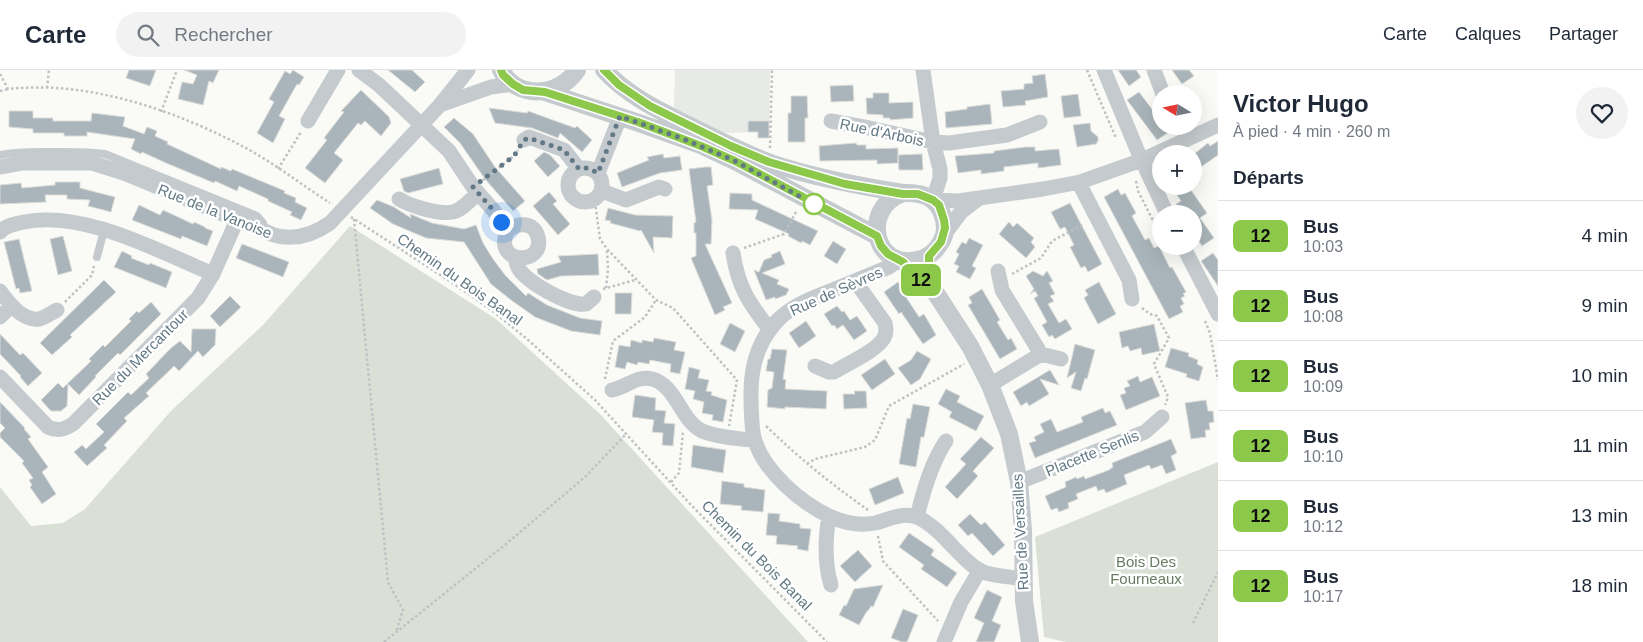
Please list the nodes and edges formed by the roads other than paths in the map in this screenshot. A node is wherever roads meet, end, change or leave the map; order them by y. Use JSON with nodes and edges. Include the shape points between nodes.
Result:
{"nodes":[{"id":1,"x":338,"y":70,"type":"edge"},
{"id":2,"x":359,"y":70,"type":"edge"},
{"id":3,"x":468,"y":70,"type":"edge"},
{"id":4,"x":501,"y":70,"type":"edge"},
{"id":5,"x":576,"y":70,"type":"edge"},
{"id":6,"x":604,"y":70,"type":"edge"},
{"id":7,"x":923,"y":70,"type":"edge"},
{"id":8,"x":1104,"y":70,"type":"edge"},
{"id":9,"x":1154,"y":70,"type":"edge"},
{"id":10,"x":513,"y":84,"type":"junction"},
{"id":11,"x":1160,"y":85,"type":"edge"},
{"id":12,"x":545,"y":92,"type":"junction"},
{"id":13,"x":440,"y":105,"type":"junction"},
{"id":14,"x":620,"y":116,"type":"junction"},
{"id":15,"x":308,"y":121,"type":"road end"},
{"id":16,"x":831,"y":121,"type":"dead end"},
{"id":17,"x":1040,"y":122,"type":"dead end"},
{"id":18,"x":421,"y":125,"type":"junction"},
{"id":19,"x":1218,"y":125,"type":"edge"},
{"id":20,"x":1202,"y":128,"type":"edge"},
{"id":21,"x":1181,"y":135,"type":"edge"},
{"id":22,"x":524,"y":140,"type":"road end"},
{"id":23,"x":933,"y":142,"type":"junction"},
{"id":24,"x":0,"y":155,"type":"edge"},
{"id":25,"x":1136,"y":162,"type":"junction"},
{"id":26,"x":0,"y":167,"type":"edge"},
{"id":27,"x":579,"y":169,"type":"junction"},
{"id":28,"x":598,"y":173,"type":"junction"},
{"id":29,"x":1080,"y":182,"type":"junction"},
{"id":30,"x":665,"y":189,"type":"dead end"},
{"id":31,"x":476,"y":190,"type":"junction"},
{"id":32,"x":903,"y":194,"type":"junction"},
{"id":33,"x":598,"y":196,"type":"junction"},
{"id":34,"x":979,"y":198,"type":"junction"},
{"id":35,"x":399,"y":199,"type":"dead end"},
{"id":36,"x":933,"y":200,"type":"junction"},
{"id":37,"x":1162,"y":205,"type":"edge"},
{"id":38,"x":237,"y":220,"type":"junction"},
{"id":39,"x":104,"y":230,"type":"junction"},
{"id":40,"x":0,"y":232,"type":"edge"},
{"id":41,"x":266,"y":232,"type":"junction"},
{"id":42,"x":507,"y":232,"type":"junction"},
{"id":43,"x":944,"y":235,"type":"junction"},
{"id":44,"x":877,"y":236,"type":"junction"},
{"id":45,"x":733,"y":253,"type":"road end"},
{"id":46,"x":1179,"y":255,"type":"edge"},
{"id":47,"x":929,"y":256,"type":"junction"},
{"id":48,"x":96,"y":257,"type":"road end"},
{"id":49,"x":516,"y":258,"type":"junction"},
{"id":50,"x":901,"y":261,"type":"junction"},
{"id":51,"x":213,"y":274,"type":"junction"},
{"id":52,"x":998,"y":276,"type":"road end"},
{"id":53,"x":855,"y":281,"type":"junction"},
{"id":54,"x":0,"y":291,"type":"edge"},
{"id":55,"x":600,"y":292,"type":"road end"},
{"id":56,"x":935,"y":292,"type":"junction"},
{"id":57,"x":1132,"y":299,"type":"road end"},
{"id":58,"x":12,"y":306,"type":"junction"},
{"id":59,"x":57,"y":310,"type":"road end"},
{"id":60,"x":1211,"y":315,"type":"edge"},
{"id":61,"x":0,"y":317,"type":"edge"},
{"id":62,"x":770,"y":330,"type":"junction"},
{"id":63,"x":1041,"y":354,"type":"junction"},
{"id":64,"x":1061,"y":359,"type":"dead end"},
{"id":65,"x":815,"y":366,"type":"dead end"},
{"id":66,"x":0,"y":377,"type":"edge"},
{"id":67,"x":609,"y":385,"type":"road end"},
{"id":68,"x":990,"y":385,"type":"junction"},
{"id":69,"x":1162,"y":417,"type":"road end"},
{"id":70,"x":755,"y":440,"type":"junction"},
{"id":71,"x":946,"y":441,"type":"dead end"},
{"id":72,"x":1020,"y":482,"type":"junction"},
{"id":73,"x":829,"y":516,"type":"junction"},
{"id":74,"x":917,"y":518,"type":"junction"},
{"id":75,"x":980,"y":570,"type":"junction"},
{"id":76,"x":1023,"y":579,"type":"junction"},
{"id":77,"x":831,"y":585,"type":"dead end"},
{"id":78,"x":944,"y":642,"type":"edge"},
{"id":79,"x":1030,"y":642,"type":"edge"}],
"edges":[{"from":1,"to":15,"type":"street"},
{"from":2,"to":18,"type":"street"},
{"from":3,"to":13,"type":"street","name":"Rue de la Vanoise"},
{"from":4,"to":10,"type":"street"},
{"from":5,"to":12,"type":"street","via":[[565,83]]},
{"from":6,"to":32,"type":"street","via":[[619,85],[650,106],[769,162],[845,184]]},
{"from":7,"to":23,"type":"street","name":"Rue d'Arbois"},
{"from":8,"to":25,"type":"street"},
{"from":9,"to":11,"type":"street"},
{"from":10,"to":12,"type":"street","via":[[523,90]]},
{"from":10,"to":13,"type":"street","name":"Rue de la Vanoise","via":[[491,87]]},
{"from":12,"to":14,"type":"street"},
{"from":13,"to":18,"type":"street","name":"Rue de la Vanoise"},
{"from":14,"to":28,"type":"street"},
{"from":14,"to":44,"type":"street","via":[[735,161]]},
{"from":16,"to":23,"type":"street","name":"Rue d'Arbois"},
{"from":17,"to":23,"type":"street","name":"Rue d'Arbois","via":[[1007,136]]},
{"from":18,"to":31,"type":"street","via":[[449,151]]},
{"from":18,"to":41,"type":"street","name":"Rue de la Vanoise","via":[[348,215],[295,238]]},
{"from":19,"to":20,"type":"street"},
{"from":21,"to":25,"type":"street"},
{"from":22,"to":27,"type":"street","via":[[529,138],[564,150]]},
{"from":23,"to":36,"type":"street","name":"Rue d'Arbois","via":[[940,178]]},
{"from":24,"to":41,"type":"lane","via":[[20,152],[105,154],[258,216]]},
{"from":25,"to":29,"type":"street"},
{"from":25,"to":37,"type":"street"},
{"from":26,"to":38,"type":"street","name":"Rue de la Vanoise","via":[[39,163],[100,165]]},
{"from":27,"to":28,"type":"street","via":[[587,168]]},
{"from":27,"to":33,"type":"street","via":[[568,182],[570,193],[578,201],[589,203]]},
{"from":28,"to":33,"type":"street","via":[[602,182]]},
{"from":29,"to":34,"type":"street"},
{"from":29,"to":57,"type":"street","via":[[1129,280]]},
{"from":30,"to":33,"type":"street","via":[[659,187],[626,200]]},
{"from":31,"to":35,"type":"street","via":[[452,213],[406,204]]},
{"from":31,"to":42,"type":"street"},
{"from":32,"to":36,"type":"street","via":[[918,194]]},
{"from":32,"to":44,"type":"street","via":[[883,207],[877,221]]},
{"from":34,"to":36,"type":"street","via":[[947,202]]},
{"from":34,"to":43,"type":"street","via":[[961,212]]},
{"from":36,"to":43,"type":"street","via":[[942,213]]},
{"from":38,"to":41,"type":"street","name":"Rue de la Vanoise"},
{"from":38,"to":51,"type":"street","name":"Rue du Mercantour"},
{"from":39,"to":40,"type":"street","via":[[77,222],[53,220],[9,225]]},
{"from":39,"to":48,"type":"lane"},
{"from":39,"to":51,"type":"street"},
{"from":42,"to":49,"type":"street","via":[[506,247]]},
{"from":42,"to":49,"type":"street","via":[[520,224],[537,233],[539,243],[535,252],[526,258]]},
{"from":43,"to":47,"type":"street"},
{"from":44,"to":50,"type":"street","via":[[884,250]]},
{"from":45,"to":62,"type":"street","via":[[736,274],[749,304]]},
{"from":46,"to":60,"type":"street"},
{"from":47,"to":50,"type":"street"},
{"from":47,"to":56,"type":"street","name":"Rue de Versailles"},
{"from":49,"to":55,"type":"street","via":[[520,270],[539,287],[579,304],[586,304]]},
{"from":50,"to":53,"type":"street","name":"Rue de Sèvres"},
{"from":50,"to":56,"type":"street","name":"Rue de Versailles"},
{"from":51,"to":66,"type":"street","name":"Rue du Mercantour","via":[[192,305],[65,429],[48,427]]},
{"from":52,"to":63,"type":"street","via":[[1002,290]]},
{"from":53,"to":62,"type":"street","name":"Rue de Sèvres","via":[[794,307]]},
{"from":53,"to":65,"type":"street","via":[[884,323],[884,338],[834,372]]},
{"from":54,"to":58,"type":"street"},
{"from":56,"to":68,"type":"street","name":"Rue de Versailles","via":[[977,358]]},
{"from":58,"to":59,"type":"street","via":[[33,319],[41,319]]},
{"from":58,"to":61,"type":"street"},
{"from":62,"to":70,"type":"street","name":"Rue de Sèvres","via":[[753,365],[751,402]]},
{"from":63,"to":64,"type":"street"},
{"from":63,"to":68,"type":"street"},
{"from":67,"to":70,"type":"street","via":[[619,388],[637,379],[652,379],[667,388],[701,430]]},
{"from":68,"to":72,"type":"street","name":"Rue de Versailles","via":[[1009,434]]},
{"from":69,"to":72,"type":"street","name":"Placette Senlis","via":[[1145,432]]},
{"from":70,"to":73,"type":"street","name":"Rue de Sèvres","via":[[781,481]]},
{"from":71,"to":74,"type":"street","via":[[928,480]]},
{"from":72,"to":76,"type":"street","name":"Rue de Versailles"},
{"from":73,"to":74,"type":"street","name":"Rue de Sèvres","via":[[866,524],[905,515]]},
{"from":73,"to":77,"type":"street","via":[[825,551]]},
{"from":74,"to":75,"type":"street","name":"Rue de Sèvres","via":[[936,528]]},
{"from":75,"to":76,"type":"street","name":"Rue de Sèvres"},
{"from":75,"to":78,"type":"street","via":[[960,602]]},
{"from":76,"to":79,"type":"street","name":"Rue de Versailles"}]}
